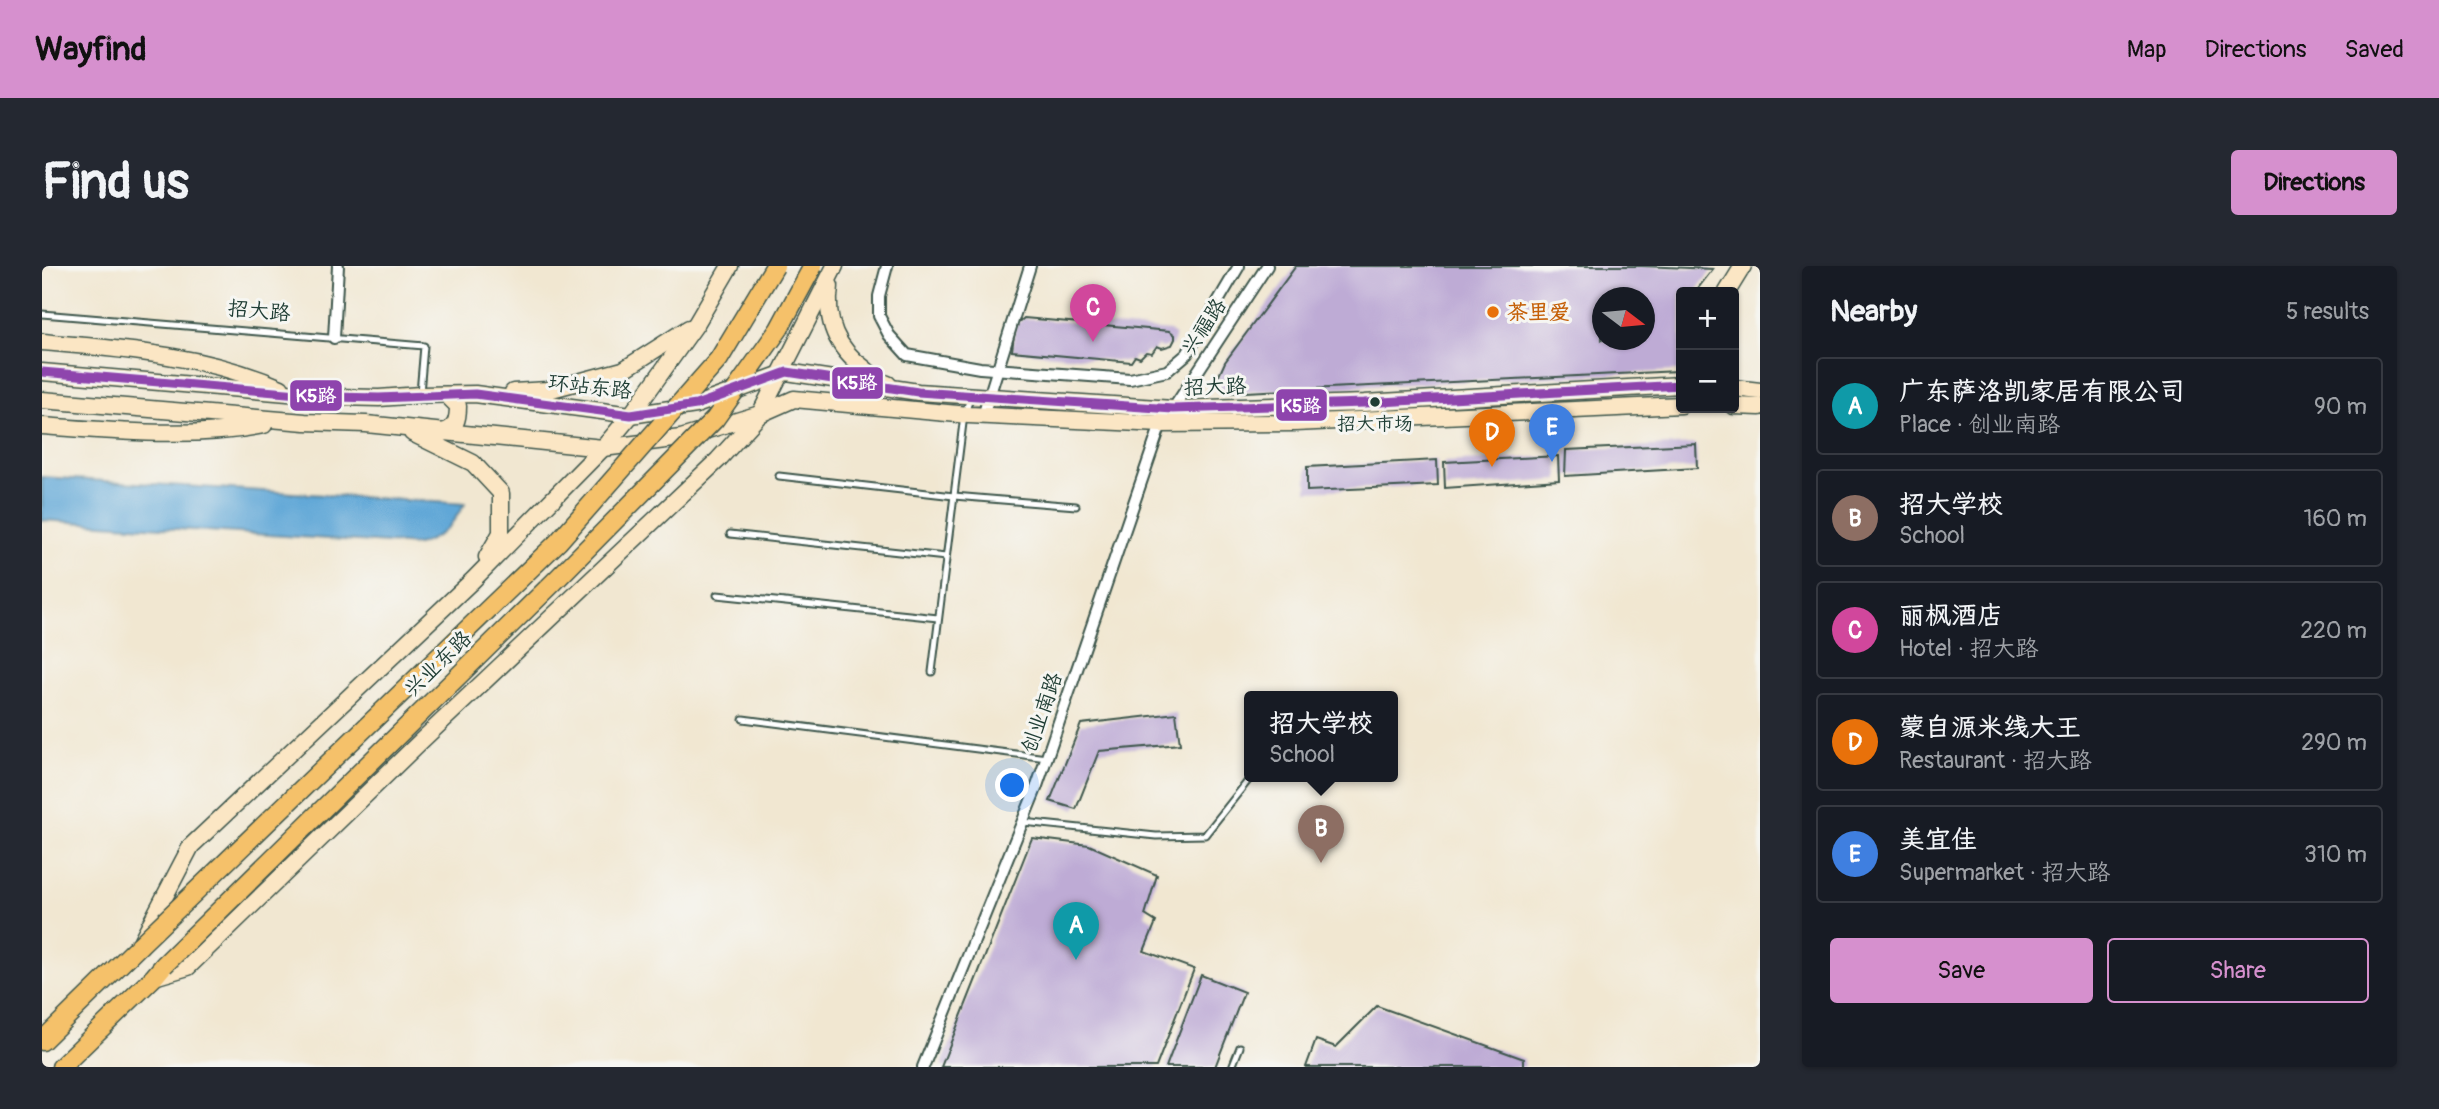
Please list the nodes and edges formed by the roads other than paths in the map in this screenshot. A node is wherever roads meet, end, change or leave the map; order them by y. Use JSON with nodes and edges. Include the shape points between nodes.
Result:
{"nodes":[{"id":1,"x":338,"y":266,"type":"edge"},
{"id":2,"x":730,"y":266,"type":"edge"},
{"id":3,"x":775,"y":266,"type":"edge"},
{"id":4,"x":813,"y":266,"type":"edge"},
{"id":5,"x":887,"y":266,"type":"edge"},
{"id":6,"x":1030,"y":266,"type":"edge"},
{"id":7,"x":1239,"y":266,"type":"edge"},
{"id":8,"x":1267,"y":266,"type":"edge"},
{"id":9,"x":1744,"y":266,"type":"edge"},
{"id":10,"x":834,"y":270,"type":"edge"},
{"id":11,"x":1730,"y":287,"type":"edge"},
{"id":12,"x":42,"y":314,"type":"edge"},
{"id":13,"x":696,"y":324,"type":"junction"},
{"id":14,"x":334,"y":338,"type":"junction"},
{"id":15,"x":42,"y":342,"type":"edge"},
{"id":16,"x":997,"y":369,"type":"junction"},
{"id":17,"x":42,"y":372,"type":"edge"},
{"id":18,"x":781,"y":374,"type":"junction"},
{"id":19,"x":1676,"y":385,"type":"edge"},
{"id":20,"x":1739,"y":389,"type":"edge"},
{"id":21,"x":1760,"y":391,"type":"edge"},
{"id":22,"x":918,"y":392,"type":"junction"},
{"id":23,"x":293,"y":393,"type":"junction"},
{"id":24,"x":475,"y":394,"type":"junction"},
{"id":25,"x":420,"y":395,"type":"junction"},
{"id":26,"x":446,"y":395,"type":"junction"},
{"id":27,"x":971,"y":396,"type":"junction"},
{"id":28,"x":988,"y":397,"type":"junction"},
{"id":29,"x":42,"y":400,"type":"edge"},
{"id":30,"x":1676,"y":405,"type":"edge"},
{"id":31,"x":1739,"y":406,"type":"edge"},
{"id":32,"x":1760,"y":407,"type":"edge"},
{"id":33,"x":1173,"y":409,"type":"junction"},
{"id":34,"x":760,"y":414,"type":"junction"},
{"id":35,"x":631,"y":415,"type":"junction"},
{"id":36,"x":964,"y":415,"type":"junction"},
{"id":37,"x":983,"y":415,"type":"junction"},
{"id":38,"x":287,"y":420,"type":"junction"},
{"id":39,"x":1161,"y":424,"type":"junction"},
{"id":40,"x":42,"y":426,"type":"edge"},
{"id":41,"x":400,"y":427,"type":"junction"},
{"id":42,"x":443,"y":432,"type":"junction"},
{"id":43,"x":603,"y":448,"type":"junction"},
{"id":44,"x":779,"y":476,"type":"dead end"},
{"id":45,"x":954,"y":496,"type":"junction"},
{"id":46,"x":1076,"y":506,"type":"dead end"},
{"id":47,"x":730,"y":534,"type":"dead end"},
{"id":48,"x":946,"y":557,"type":"junction"},
{"id":49,"x":474,"y":580,"type":"junction"},
{"id":50,"x":717,"y":595,"type":"dead end"},
{"id":51,"x":938,"y":618,"type":"junction"},
{"id":52,"x":932,"y":672,"type":"dead end"},
{"id":53,"x":743,"y":719,"type":"dead end"},
{"id":54,"x":1047,"y":758,"type":"junction"},
{"id":55,"x":1247,"y":782,"type":"edge"},
{"id":56,"x":1023,"y":822,"type":"junction"},
{"id":57,"x":139,"y":945,"type":"junction"},
{"id":58,"x":159,"y":971,"type":"junction"},
{"id":59,"x":46,"y":1035,"type":"edge"},
{"id":60,"x":1240,"y":1046,"type":"dead end"},
{"id":61,"x":61,"y":1067,"type":"edge"},
{"id":62,"x":923,"y":1067,"type":"edge"},
{"id":63,"x":1232,"y":1067,"type":"edge"}],
"edges":[{"from":1,"to":14,"type":"street"},
{"from":2,"to":13,"type":"main road","name":"兴业东路"},
{"from":3,"to":57,"type":"main road","bridge":true,"via":[[719,359],[558,542]]},
{"from":4,"to":58,"type":"main road","name":"兴业东路","bridge":true,"via":[[779,329],[715,419]]},
{"from":5,"to":16,"type":"street","via":[[879,316],[900,349],[907,355]]},
{"from":6,"to":16,"type":"street"},
{"from":7,"to":16,"type":"street","via":[[1187,354],[1167,371],[1130,379]]},
{"from":8,"to":33,"type":"street","name":"兴福路"},
{"from":9,"to":11,"type":"main road"},
{"from":10,"to":18,"type":"main road"},
{"from":10,"to":22,"type":"main road","via":[[827,306],[834,335],[854,361],[882,383]]},
{"from":12,"to":14,"type":"lane","name":"招大路"},
{"from":13,"to":24,"type":"main road","via":[[623,370],[548,390]]},
{"from":13,"to":35,"type":"main road","name":"兴业东路"},
{"from":14,"to":25,"type":"lane","name":"招大路","via":[[424,346]]},
{"from":15,"to":23,"type":"main road","name":"环站东路","via":[[186,359],[261,379]]},
{"from":16,"to":28,"type":"street"},
{"from":17,"to":23,"type":"main road","name":"环站东路"},
{"from":18,"to":22,"type":"main road","name":"环站东路"},
{"from":18,"to":34,"type":"main road"},
{"from":18,"to":35,"type":"main road","name":"环站东路","via":[[696,404]]},
{"from":19,"to":33,"type":"main road","name":"招大路"},
{"from":20,"to":21,"type":"main road"},
{"from":22,"to":27,"type":"main road","name":"招大路"},
{"from":23,"to":25,"type":"main road","name":"环站东路","via":[[379,398]]},
{"from":24,"to":26,"type":"main road","name":"环站东路"},
{"from":24,"to":35,"type":"main road","name":"环站东路"},
{"from":25,"to":26,"type":"main road","name":"环站东路"},
{"from":26,"to":42,"type":"main road","via":[[458,406],[458,414],[455,425]]},
{"from":27,"to":28,"type":"main road","name":"招大路"},
{"from":27,"to":36,"type":"lane"},
{"from":28,"to":33,"type":"main road","name":"招大路"},
{"from":28,"to":37,"type":"street"},
{"from":29,"to":38,"type":"main road"},
{"from":30,"to":39,"type":"main road","name":"招大路","via":[[1295,423]]},
{"from":31,"to":32,"type":"main road"},
{"from":33,"to":39,"type":"street","name":"创业南路"},
{"from":34,"to":36,"type":"main road","name":"招大路","via":[[794,399]]},
{"from":34,"to":43,"type":"main road","via":[[681,438]]},
{"from":34,"to":58,"type":"main road","via":[[718,460],[188,967]]},
{"from":35,"to":43,"type":"main road","name":"兴业东路"},
{"from":36,"to":37,"type":"main road","name":"招大路"},
{"from":36,"to":45,"type":"lane"},
{"from":37,"to":39,"type":"main road","name":"招大路"},
{"from":38,"to":40,"type":"main road","via":[[188,431]]},
{"from":38,"to":41,"type":"main road"},
{"from":39,"to":54,"type":"street","name":"创业南路"},
{"from":41,"to":42,"type":"main road"},
{"from":41,"to":49,"type":"main road","via":[[473,463],[501,493],[501,533]]},
{"from":42,"to":43,"type":"main road"},
{"from":43,"to":49,"type":"main road","name":"兴业东路"},
{"from":44,"to":45,"type":"lane"},
{"from":45,"to":46,"type":"lane"},
{"from":45,"to":48,"type":"lane"},
{"from":47,"to":48,"type":"lane"},
{"from":48,"to":51,"type":"lane"},
{"from":49,"to":57,"type":"main road","name":"兴业东路","via":[[191,846]]},
{"from":50,"to":51,"type":"lane"},
{"from":51,"to":52,"type":"lane"},
{"from":53,"to":54,"type":"lane"},
{"from":54,"to":56,"type":"street","name":"创业南路"},
{"from":55,"to":56,"type":"lane","via":[[1205,835],[1156,836]]},
{"from":56,"to":62,"type":"street","name":"创业南路"},
{"from":57,"to":59,"type":"main road","name":"兴业东路"},
{"from":58,"to":61,"type":"main road","name":"兴业东路"},
{"from":60,"to":63,"type":"lane"}]}
